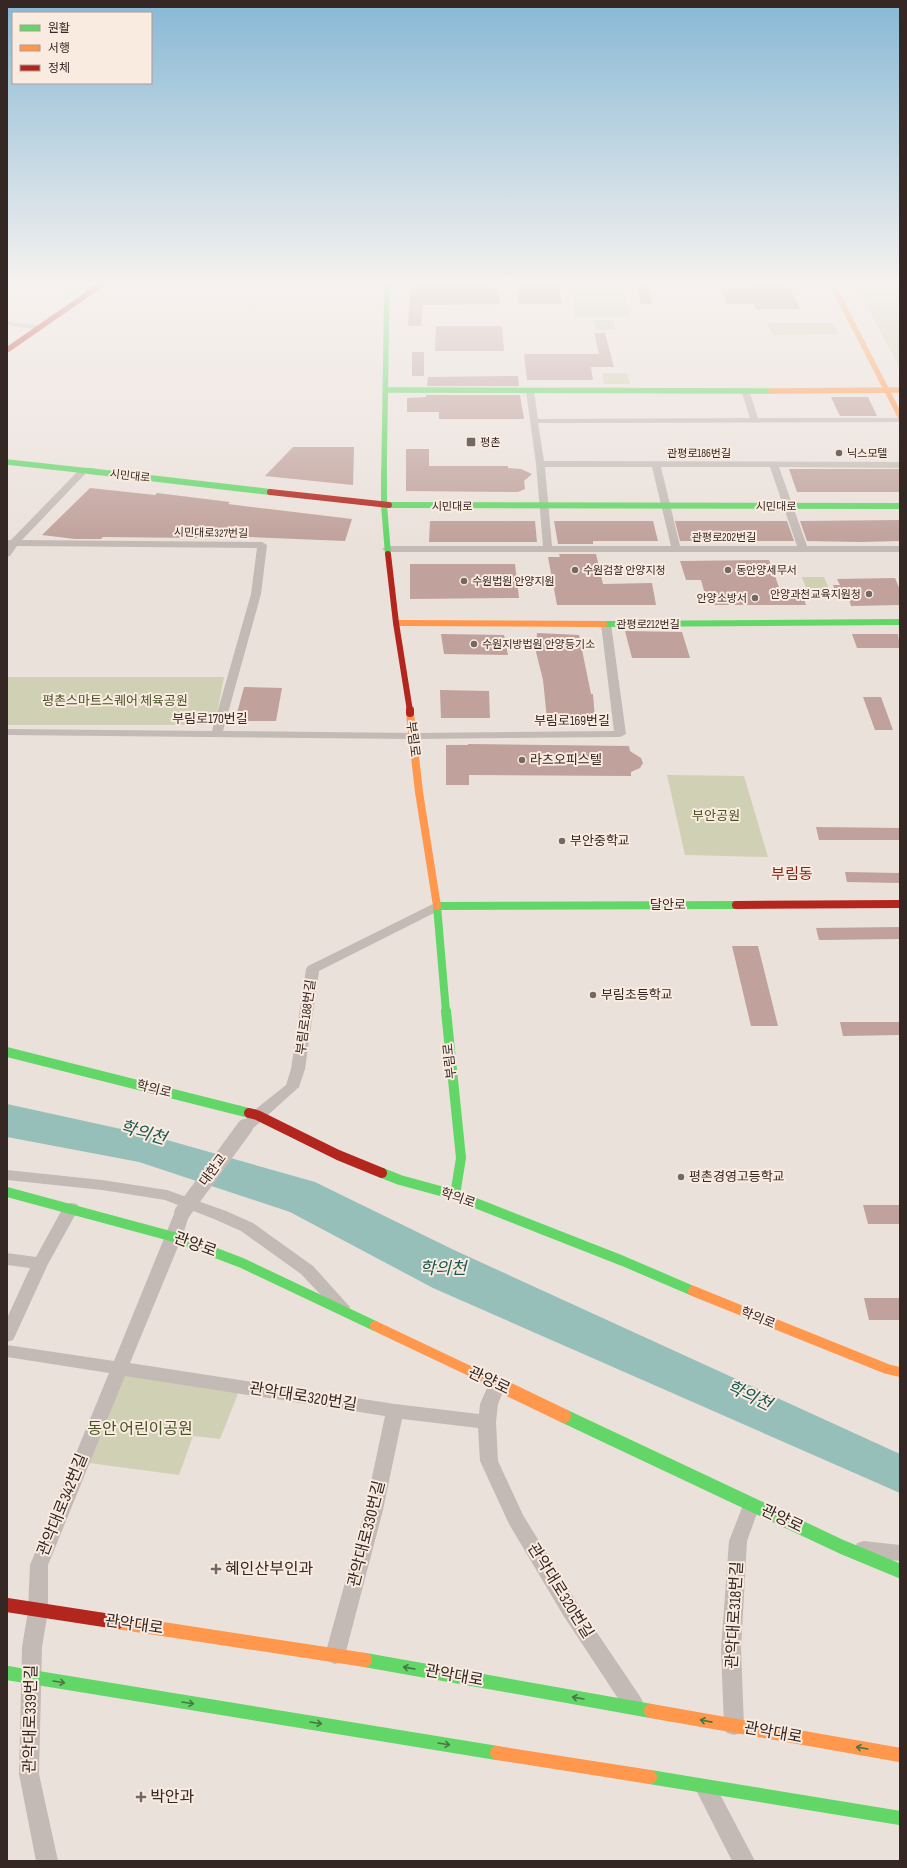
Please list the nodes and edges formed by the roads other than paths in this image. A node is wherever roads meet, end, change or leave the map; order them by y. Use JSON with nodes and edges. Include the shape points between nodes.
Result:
{"nodes":[{"id":1,"x":386,"y":369,"type":"edge"},
{"id":2,"x":877,"y":369,"type":"edge"},
{"id":3,"x":386,"y":390,"type":"junction"},
{"id":4,"x":745,"y":390,"type":"junction"},
{"id":5,"x":888,"y":390,"type":"junction"},
{"id":6,"x":900,"y":390,"type":"edge"},
{"id":7,"x":530,"y":391,"type":"junction"},
{"id":8,"x":900,"y":416,"type":"edge"},
{"id":9,"x":900,"y":420,"type":"edge"},
{"id":10,"x":534,"y":421,"type":"junction"},
{"id":11,"x":755,"y":421,"type":"junction"},
{"id":12,"x":7,"y":462,"type":"edge"},
{"id":13,"x":540,"y":464,"type":"junction"},
{"id":14,"x":656,"y":464,"type":"junction"},
{"id":15,"x":774,"y":465,"type":"junction"},
{"id":16,"x":900,"y":465,"type":"edge"},
{"id":17,"x":83,"y":471,"type":"junction"},
{"id":18,"x":384,"y":505,"type":"junction"},
{"id":19,"x":542,"y":506,"type":"junction"},
{"id":20,"x":667,"y":506,"type":"junction"},
{"id":21,"x":787,"y":506,"type":"junction"},
{"id":22,"x":900,"y":506,"type":"edge"},
{"id":23,"x":10,"y":543,"type":"edge"},
{"id":24,"x":548,"y":549,"type":"junction"},
{"id":25,"x":676,"y":549,"type":"junction"},
{"id":26,"x":802,"y":549,"type":"junction"},
{"id":27,"x":900,"y":549,"type":"edge"},
{"id":28,"x":387,"y":550,"type":"junction"},
{"id":29,"x":7,"y":554,"type":"edge"},
{"id":30,"x":900,"y":622,"type":"edge"},
{"id":31,"x":396,"y":623,"type":"junction"},
{"id":32,"x":606,"y":624,"type":"junction"},
{"id":33,"x":7,"y":732,"type":"edge"},
{"id":34,"x":217,"y":733,"type":"junction"},
{"id":35,"x":413,"y":736,"type":"junction"},
{"id":36,"x":900,"y":904,"type":"edge"},
{"id":37,"x":437,"y":906,"type":"junction"},
{"id":38,"x":7,"y":1052,"type":"edge"},
{"id":39,"x":257,"y":1115,"type":"junction"},
{"id":40,"x":7,"y":1175,"type":"edge"},
{"id":41,"x":7,"y":1192,"type":"edge"},
{"id":42,"x":455,"y":1195,"type":"junction"},
{"id":43,"x":71,"y":1208,"type":"junction"},
{"id":44,"x":174,"y":1237,"type":"junction"},
{"id":45,"x":7,"y":1259,"type":"edge"},
{"id":46,"x":40,"y":1264,"type":"junction"},
{"id":47,"x":347,"y":1313,"type":"junction"},
{"id":48,"x":7,"y":1336,"type":"edge"},
{"id":49,"x":7,"y":1351,"type":"edge"},
{"id":50,"x":119,"y":1369,"type":"junction"},
{"id":51,"x":900,"y":1372,"type":"edge"},
{"id":52,"x":497,"y":1384,"type":"junction"},
{"id":53,"x":395,"y":1412,"type":"junction"},
{"id":54,"x":487,"y":1422,"type":"junction"},
{"id":55,"x":751,"y":1505,"type":"junction"},
{"id":56,"x":842,"y":1547,"type":"junction"},
{"id":57,"x":900,"y":1554,"type":"edge"},
{"id":58,"x":900,"y":1571,"type":"edge"},
{"id":59,"x":7,"y":1605,"type":"edge"},
{"id":60,"x":38,"y":1611,"type":"junction"},
{"id":61,"x":32,"y":1647,"type":"joint"},
{"id":62,"x":335,"y":1655,"type":"junction"},
{"id":63,"x":7,"y":1673,"type":"edge"},
{"id":64,"x":31,"y":1677,"type":"junction"},
{"id":65,"x":636,"y":1708,"type":"junction"},
{"id":66,"x":734,"y":1726,"type":"junction"},
{"id":67,"x":900,"y":1755,"type":"edge"},
{"id":68,"x":705,"y":1787,"type":"junction"},
{"id":69,"x":900,"y":1818,"type":"edge"},
{"id":70,"x":47,"y":1861,"type":"edge"},
{"id":71,"x":744,"y":1861,"type":"edge"}],
"edges":[{"from":1,"to":3,"type":"street","name":"부림로"},
{"from":2,"to":5,"type":"street"},
{"from":3,"to":7,"type":"street"},
{"from":3,"to":18,"type":"street","name":"부림로"},
{"from":4,"to":5,"type":"street"},
{"from":4,"to":7,"type":"street"},
{"from":4,"to":11,"type":"street"},
{"from":5,"to":6,"type":"street"},
{"from":5,"to":8,"type":"street"},
{"from":7,"to":10,"type":"street"},
{"from":9,"to":11,"type":"street"},
{"from":10,"to":11,"type":"street"},
{"from":10,"to":13,"type":"street"},
{"from":12,"to":17,"type":"street","name":"시민대로"},
{"from":13,"to":14,"type":"street","name":"관평로186번길"},
{"from":13,"to":19,"type":"street"},
{"from":14,"to":15,"type":"street","name":"관평로186번길"},
{"from":14,"to":20,"type":"street"},
{"from":15,"to":16,"type":"street","name":"관평로186번길"},
{"from":15,"to":21,"type":"street"},
{"from":17,"to":18,"type":"street","name":"시민대로"},
{"from":17,"to":23,"type":"street"},
{"from":18,"to":19,"type":"street","name":"시민대로"},
{"from":18,"to":28,"type":"street","name":"부림로"},
{"from":19,"to":20,"type":"street","name":"시민대로"},
{"from":19,"to":24,"type":"street"},
{"from":20,"to":21,"type":"street","name":"시민대로"},
{"from":20,"to":25,"type":"street"},
{"from":21,"to":22,"type":"street","name":"시민대로"},
{"from":21,"to":26,"type":"street"},
{"from":23,"to":29,"type":"street"},
{"from":23,"to":34,"type":"street","name":"시민대로327번길","via":[[262,545],[256,594]]},
{"from":24,"to":25,"type":"street","name":"관평로202번길"},
{"from":24,"to":28,"type":"street","name":"관평로202번길"},
{"from":25,"to":26,"type":"street","name":"관평로202번길"},
{"from":26,"to":27,"type":"street","name":"관평로202번길"},
{"from":28,"to":31,"type":"street","name":"부림로"},
{"from":30,"to":32,"type":"street","name":"관평로212번길"},
{"from":31,"to":32,"type":"street","name":"관평로212번길"},
{"from":31,"to":35,"type":"street","name":"부림로"},
{"from":32,"to":35,"type":"street","name":"부림로169번길","via":[[620,734]]},
{"from":33,"to":34,"type":"street","name":"부림로170번길"},
{"from":34,"to":35,"type":"street","name":"부림로170번길"},
{"from":35,"to":37,"type":"street","name":"부림로"},
{"from":36,"to":37,"type":"street","name":"달안로"},
{"from":37,"to":39,"type":"street","name":"부림로188번길","via":[[313,969],[298,1069],[292,1087]]},
{"from":37,"to":42,"type":"street","name":"부림로","via":[[450,1064],[461,1158]]},
{"from":38,"to":39,"type":"street","name":"학의로"},
{"from":39,"to":42,"type":"street","name":"학의로","via":[[338,1155],[400,1180]]},
{"from":39,"to":44,"type":"street","name":"대한교","bridge":true,"via":[[245,1127],[182,1213]]},
{"from":40,"to":47,"type":"street","via":[[167,1195],[220,1215],[247,1227],[307,1270]]},
{"from":41,"to":43,"type":"street","name":"관양로"},
{"from":42,"to":51,"type":"street","name":"학의로","via":[[623,1260],[760,1319]]},
{"from":43,"to":44,"type":"street","name":"관양로"},
{"from":43,"to":46,"type":"street"},
{"from":44,"to":47,"type":"street","name":"관양로","via":[[242,1263]]},
{"from":44,"to":50,"type":"street","name":"관악대로342번길"},
{"from":45,"to":46,"type":"street"},
{"from":46,"to":48,"type":"street"},
{"from":47,"to":52,"type":"street","name":"관양로"},
{"from":49,"to":50,"type":"street"},
{"from":50,"to":53,"type":"street","name":"관악대로320번길"},
{"from":50,"to":60,"type":"street","name":"관악대로342번길","via":[[39,1565]]},
{"from":52,"to":54,"type":"street","name":"관악대로320번길","via":[[489,1404]]},
{"from":52,"to":55,"type":"street","name":"관양로"},
{"from":53,"to":54,"type":"street","name":"관악대로320번길"},
{"from":53,"to":62,"type":"street","name":"관악대로330번길","via":[[374,1510]]},
{"from":54,"to":65,"type":"street","name":"관악대로320번길","via":[[489,1461],[516,1519],[570,1609]]},
{"from":55,"to":56,"type":"street","name":"관양로"},
{"from":55,"to":66,"type":"street","name":"관악대로318번길","via":[[738,1541],[730,1649]]},
{"from":56,"to":57,"type":"street"},
{"from":56,"to":58,"type":"street","name":"관양로"},
{"from":59,"to":60,"type":"street","name":"관악대로"},
{"from":60,"to":61,"type":"street","name":"관악대로342번길"},
{"from":60,"to":62,"type":"street","name":"관악대로"},
{"from":61,"to":64,"type":"street","name":"관악대로339번길"},
{"from":65,"to":62,"type":"street","name":"관악대로","one_way":true},
{"from":63,"to":64,"type":"street"},
{"from":64,"to":68,"type":"street","one_way":true},
{"from":64,"to":70,"type":"street","name":"관악대로339번길","via":[[29,1774]]},
{"from":66,"to":65,"type":"street","name":"관악대로","one_way":true},
{"from":67,"to":66,"type":"street","name":"관악대로","one_way":true},
{"from":68,"to":69,"type":"street"},
{"from":68,"to":71,"type":"street"}]}
